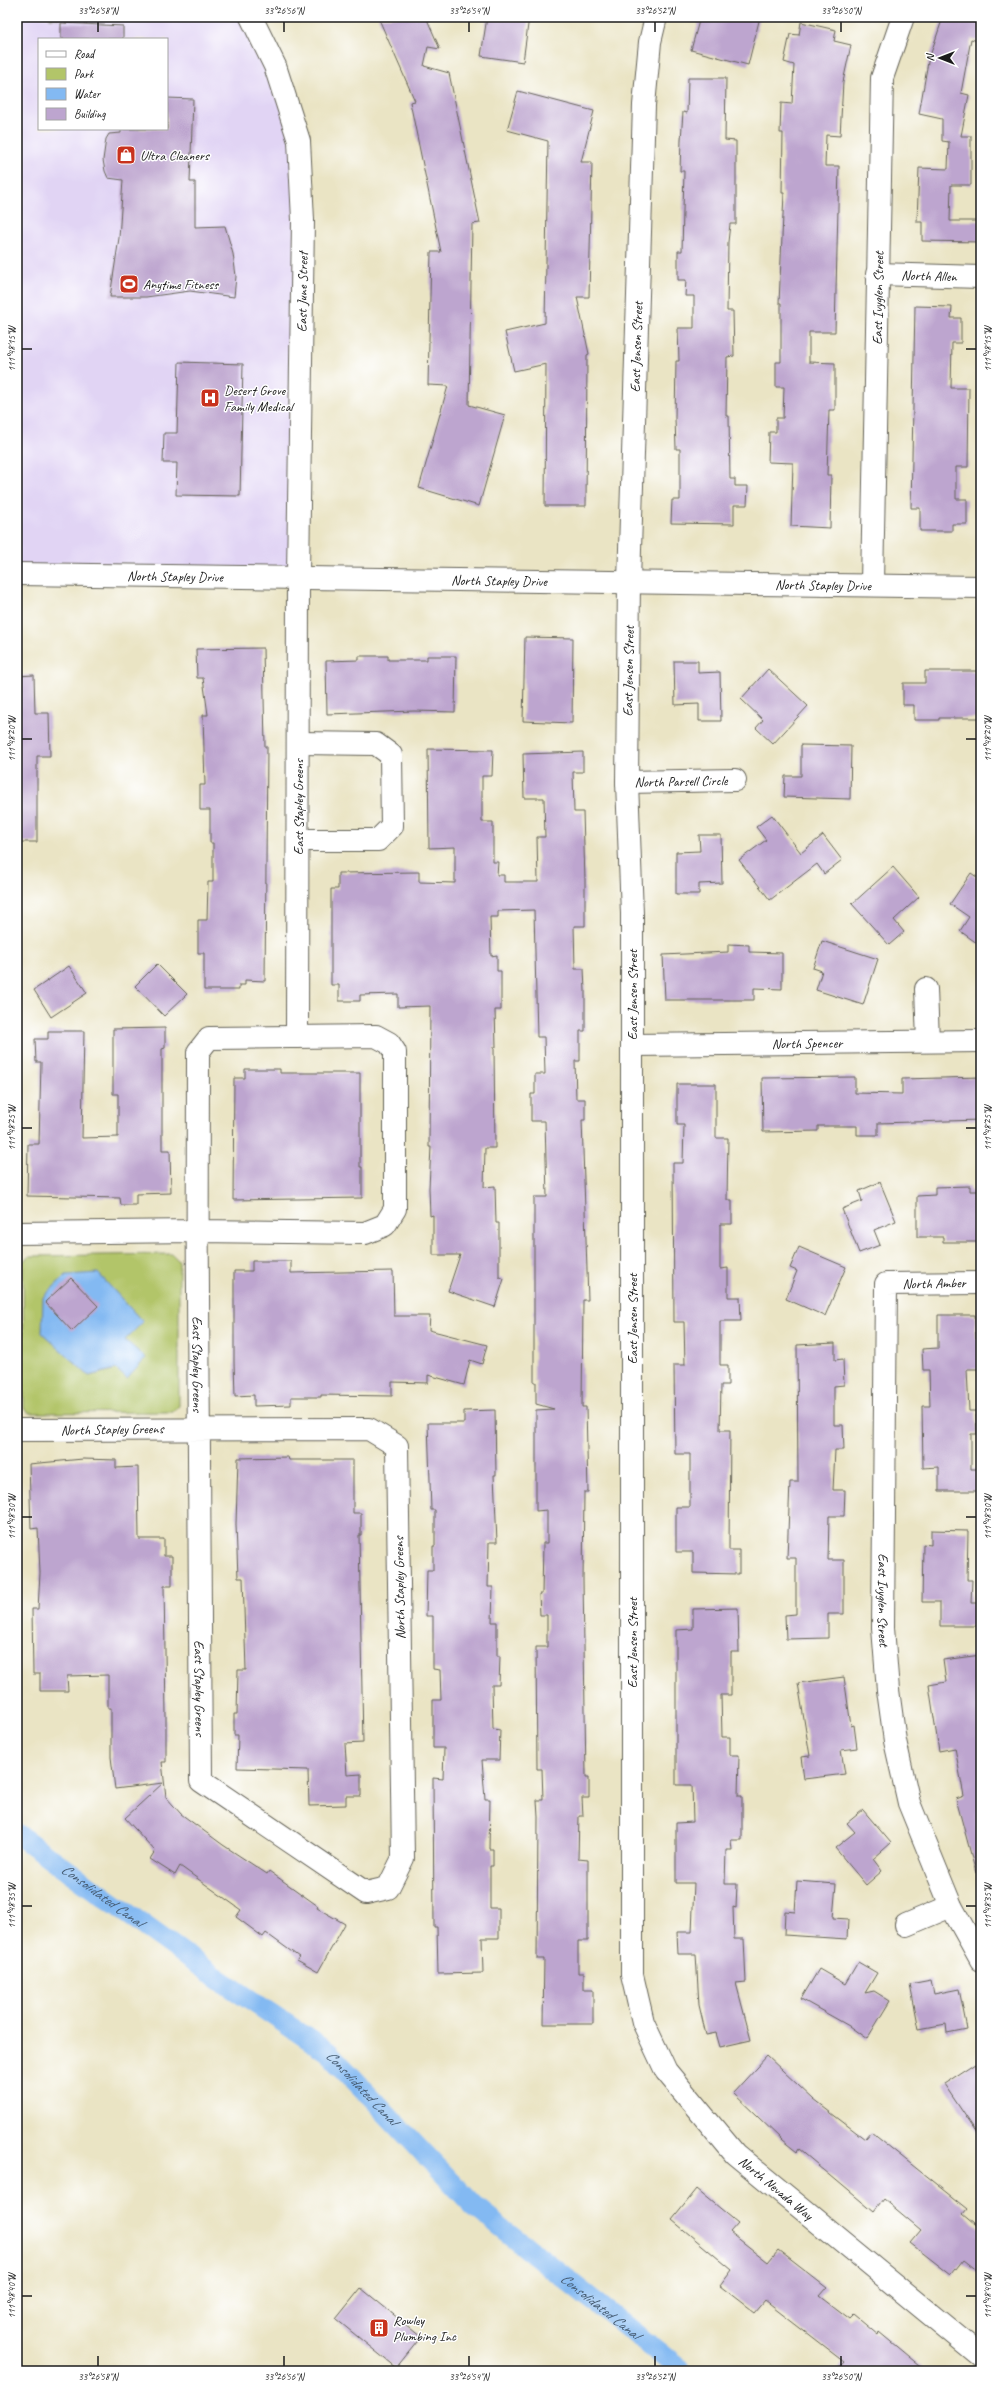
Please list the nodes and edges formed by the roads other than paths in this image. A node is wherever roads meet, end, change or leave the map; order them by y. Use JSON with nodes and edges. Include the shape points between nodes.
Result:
{"nodes":[{"id":1,"x":251,"y":17,"type":"edge"},
{"id":2,"x":656,"y":17,"type":"edge"},
{"id":3,"x":903,"y":17,"type":"edge"},
{"id":4,"x":877,"y":274,"type":"junction"},
{"id":5,"x":981,"y":276,"type":"edge"},
{"id":6,"x":17,"y":574,"type":"edge"},
{"id":7,"x":298,"y":576,"type":"junction"},
{"id":8,"x":629,"y":581,"type":"junction"},
{"id":9,"x":872,"y":584,"type":"junction"},
{"id":10,"x":981,"y":587,"type":"edge"},
{"id":11,"x":298,"y":743,"type":"junction"},
{"id":12,"x":735,"y":780,"type":"dead end"},
{"id":13,"x":627,"y":782,"type":"junction"},
{"id":14,"x":298,"y":840,"type":"junction"},
{"id":15,"x":926,"y":989,"type":"dead end"},
{"id":16,"x":297,"y":1037,"type":"junction"},
{"id":17,"x":928,"y":1041,"type":"junction"},
{"id":18,"x":981,"y":1041,"type":"edge"},
{"id":19,"x":632,"y":1045,"type":"junction"},
{"id":20,"x":197,"y":1231,"type":"junction"},
{"id":21,"x":17,"y":1233,"type":"edge"},
{"id":22,"x":981,"y":1283,"type":"edge"},
{"id":23,"x":886,"y":1284,"type":"joint"},
{"id":24,"x":196,"y":1428,"type":"junction"},
{"id":25,"x":17,"y":1430,"type":"edge"},
{"id":26,"x":200,"y":1781,"type":"joint"},
{"id":27,"x":951,"y":1906,"type":"junction"},
{"id":28,"x":906,"y":1925,"type":"dead end"},
{"id":29,"x":981,"y":1960,"type":"edge"},
{"id":30,"x":632,"y":1974,"type":"joint"},
{"id":31,"x":981,"y":2356,"type":"edge"}],
"edges":[{"from":1,"to":7,"type":"street","name":"East June Street","via":[[275,66],[298,141],[303,220]]},
{"from":2,"to":8,"type":"street","name":"East Jensen Street","via":[[650,42],[644,105]]},
{"from":3,"to":4,"type":"street","name":"East Ivyglen Street","via":[[882,78]]},
{"from":4,"to":5,"type":"street","name":"North Allen"},
{"from":4,"to":9,"type":"street","name":"East Ivyglen Street"},
{"from":6,"to":7,"type":"street","name":"North Stapley Drive"},
{"from":7,"to":8,"type":"street","name":"North Stapley Drive"},
{"from":7,"to":11,"type":"street","name":"East Stapley Greens"},
{"from":8,"to":9,"type":"street","name":"North Stapley Drive"},
{"from":8,"to":13,"type":"street","name":"East Jensen Street"},
{"from":9,"to":10,"type":"street","name":"North Stapley Drive"},
{"from":11,"to":14,"type":"street","name":"East Stapley Greens"},
{"from":11,"to":14,"type":"street","via":[[376,744],[392,755],[392,826],[378,840]]},
{"from":12,"to":13,"type":"street","name":"North Parsell Circle"},
{"from":13,"to":19,"type":"street","name":"East Jensen Street","via":[[632,914]]},
{"from":14,"to":16,"type":"street","name":"East Stapley Greens"},
{"from":15,"to":17,"type":"street"},
{"from":16,"to":20,"type":"street","name":"East Stapley Greens","via":[[209,1038],[198,1052]]},
{"from":16,"to":20,"type":"street","name":"East Stapley Greens","via":[[376,1036],[389,1043],[396,1052],[395,1208],[385,1225],[365,1233]]},
{"from":17,"to":18,"type":"street","name":"North Spencer"},
{"from":17,"to":19,"type":"street","name":"North Spencer"},
{"from":19,"to":30,"type":"street","name":"East Jensen Street"},
{"from":20,"to":21,"type":"street"},
{"from":20,"to":24,"type":"street","name":"East Stapley Greens"},
{"from":22,"to":23,"type":"street","name":"North Amber"},
{"from":23,"to":27,"type":"street","name":"East Ivyglen Street","via":[[883,1628],[888,1690],[895,1741],[909,1803]]},
{"from":24,"to":25,"type":"street","name":"North Stapley Greens"},
{"from":24,"to":26,"type":"street","name":"East Stapley Greens"},
{"from":24,"to":26,"type":"street","name":"North Stapley Greens","via":[[369,1429],[397,1446],[403,1858],[388,1888],[366,1893]]},
{"from":27,"to":28,"type":"street"},
{"from":27,"to":29,"type":"street","name":"East Ivyglen Street"},
{"from":30,"to":31,"type":"street","name":"North Nevada Way","via":[[643,2022],[666,2071],[735,2154]]}]}
